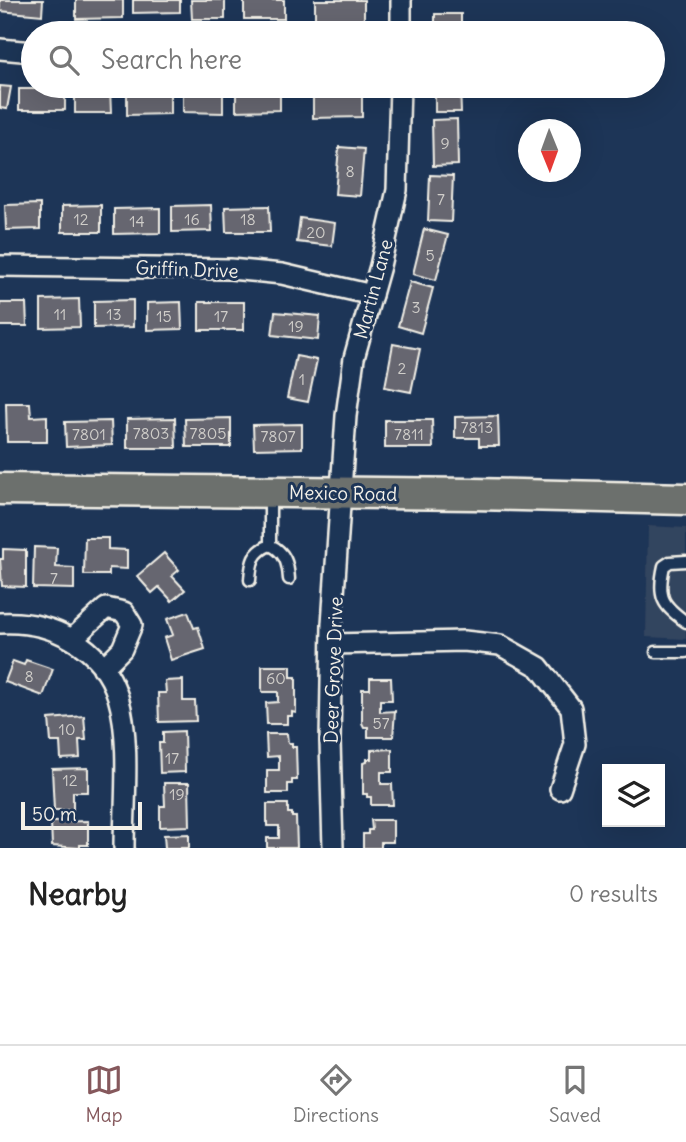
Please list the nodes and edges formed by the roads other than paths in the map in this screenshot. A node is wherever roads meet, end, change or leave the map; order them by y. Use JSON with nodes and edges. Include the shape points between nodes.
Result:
{"nodes":[{"id":1,"x":401,"y":0,"type":"edge"},
{"id":2,"x":401,"y":21,"type":"edge"},
{"id":3,"x":0,"y":49,"type":"edge"},
{"id":4,"x":21,"y":51,"type":"edge"},
{"id":5,"x":400,"y":98,"type":"edge"},
{"id":6,"x":0,"y":266,"type":"edge"},
{"id":7,"x":372,"y":295,"type":"junction"},
{"id":8,"x":0,"y":489,"type":"edge"},
{"id":9,"x":270,"y":492,"type":"junction"},
{"id":10,"x":342,"y":493,"type":"junction"},
{"id":11,"x":686,"y":499,"type":"edge"},
{"id":12,"x":270,"y":545,"type":"junction"},
{"id":13,"x":686,"y":561,"type":"edge"},
{"id":14,"x":289,"y":579,"type":"dead end"},
{"id":15,"x":250,"y":580,"type":"dead end"},
{"id":16,"x":0,"y":622,"type":"edge"},
{"id":17,"x":686,"y":622,"type":"edge"},
{"id":18,"x":72,"y":639,"type":"junction"},
{"id":19,"x":332,"y":643,"type":"junction"},
{"id":20,"x":656,"y":652,"type":"dead end"},
{"id":21,"x":686,"y":652,"type":"edge"},
{"id":22,"x":103,"y":668,"type":"junction"},
{"id":23,"x":560,"y":789,"type":"dead end"},
{"id":24,"x":124,"y":848,"type":"edge"},
{"id":25,"x":333,"y":848,"type":"edge"}],
"edges":[{"from":1,"to":2,"type":"street"},
{"from":3,"to":4,"type":"street"},
{"from":5,"to":7,"type":"street","name":"Martin Lane","via":[[397,190]]},
{"from":6,"to":7,"type":"street","name":"Griffin Drive","via":[[230,269],[282,274]]},
{"from":7,"to":10,"type":"street","name":"Martin Lane","via":[[349,383]]},
{"from":8,"to":9,"type":"main road","name":"Mexico Road"},
{"from":9,"to":10,"type":"main road","name":"Mexico Road"},
{"from":9,"to":12,"type":"lane"},
{"from":10,"to":11,"type":"main road","name":"Mexico Road"},
{"from":10,"to":19,"type":"street","name":"Deer Grove Drive"},
{"from":12,"to":14,"type":"lane","via":[[285,558]]},
{"from":12,"to":15,"type":"lane","via":[[253,558]]},
{"from":13,"to":17,"type":"lane","via":[[664,566],[663,600]]},
{"from":16,"to":18,"type":"street","via":[[32,624]]},
{"from":18,"to":22,"type":"street"},
{"from":18,"to":22,"type":"street","via":[[106,608],[124,612],[132,625],[122,649]]},
{"from":19,"to":23,"type":"street","via":[[464,641],[500,645],[539,667],[571,708],[575,744]]},
{"from":19,"to":25,"type":"street","name":"Deer Grove Drive"},
{"from":20,"to":21,"type":"lane"},
{"from":22,"to":24,"type":"street","via":[[118,696],[123,722]]}]}
